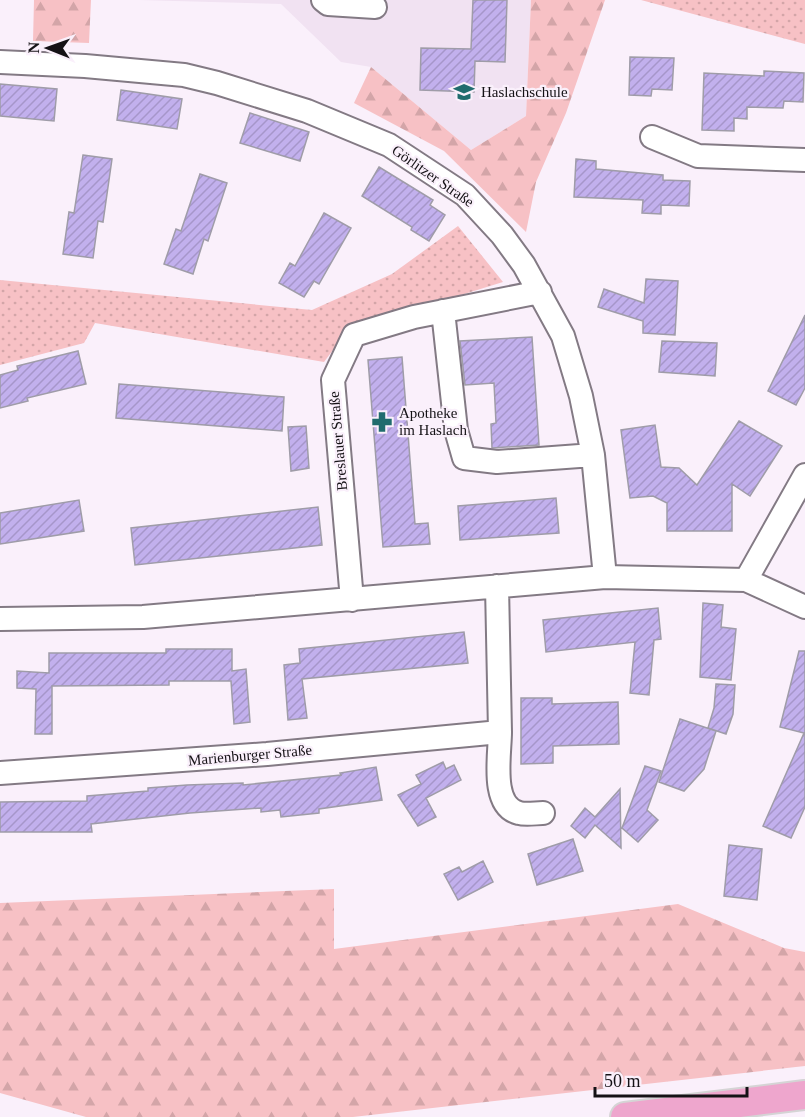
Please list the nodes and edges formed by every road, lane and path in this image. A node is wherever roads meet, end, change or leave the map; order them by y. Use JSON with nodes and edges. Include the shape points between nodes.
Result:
{"nodes":[{"id":1,"x":323,"y":0,"type":"edge"},
{"id":2,"x":375,"y":7,"type":"dead end"},
{"id":3,"x":0,"y":62,"type":"edge"},
{"id":4,"x":652,"y":137,"type":"dead end"},
{"id":5,"x":805,"y":160,"type":"edge"},
{"id":6,"x":540,"y":292,"type":"junction"},
{"id":7,"x":443,"y":311,"type":"junction"},
{"id":8,"x":592,"y":455,"type":"junction"},
{"id":9,"x":805,"y":475,"type":"edge"},
{"id":10,"x":604,"y":577,"type":"junction"},
{"id":11,"x":746,"y":580,"type":"junction"},
{"id":12,"x":497,"y":586,"type":"junction"},
{"id":13,"x":352,"y":600,"type":"junction"},
{"id":14,"x":805,"y":608,"type":"edge"},
{"id":15,"x":0,"y":619,"type":"edge"},
{"id":16,"x":500,"y":732,"type":"junction"},
{"id":17,"x":0,"y":773,"type":"edge"},
{"id":18,"x":543,"y":813,"type":"dead end"},
{"id":19,"x":805,"y":1095,"type":"edge"},
{"id":20,"x":625,"y":1117,"type":"edge"}],
"edges":[{"from":1,"to":2,"type":"street","via":[[328,4]]},
{"from":3,"to":6,"type":"street","name":"Görlitzer Straße","via":[[184,75],[308,111],[389,145],[465,195],[502,235]]},
{"from":4,"to":5,"type":"street","via":[[698,156]]},
{"from":6,"to":7,"type":"street","name":"Breslauer Straße"},
{"from":6,"to":8,"type":"street","name":"Görlitzer Straße","via":[[563,336],[581,396]]},
{"from":7,"to":8,"type":"street","via":[[456,430],[464,458],[496,462]]},
{"from":7,"to":13,"type":"street","name":"Breslauer Straße","via":[[354,335],[333,380]]},
{"from":8,"to":10,"type":"street","name":"Görlitzer Straße"},
{"from":9,"to":11,"type":"street"},
{"from":10,"to":11,"type":"street"},
{"from":10,"to":12,"type":"street"},
{"from":11,"to":14,"type":"street"},
{"from":12,"to":13,"type":"street"},
{"from":12,"to":16,"type":"street"},
{"from":13,"to":15,"type":"street","via":[[143,617]]},
{"from":16,"to":17,"type":"street","name":"Marienburger Straße"},
{"from":16,"to":18,"type":"street","via":[[500,791],[505,806],[519,813]]},
{"from":19,"to":20,"type":"main road"}]}
